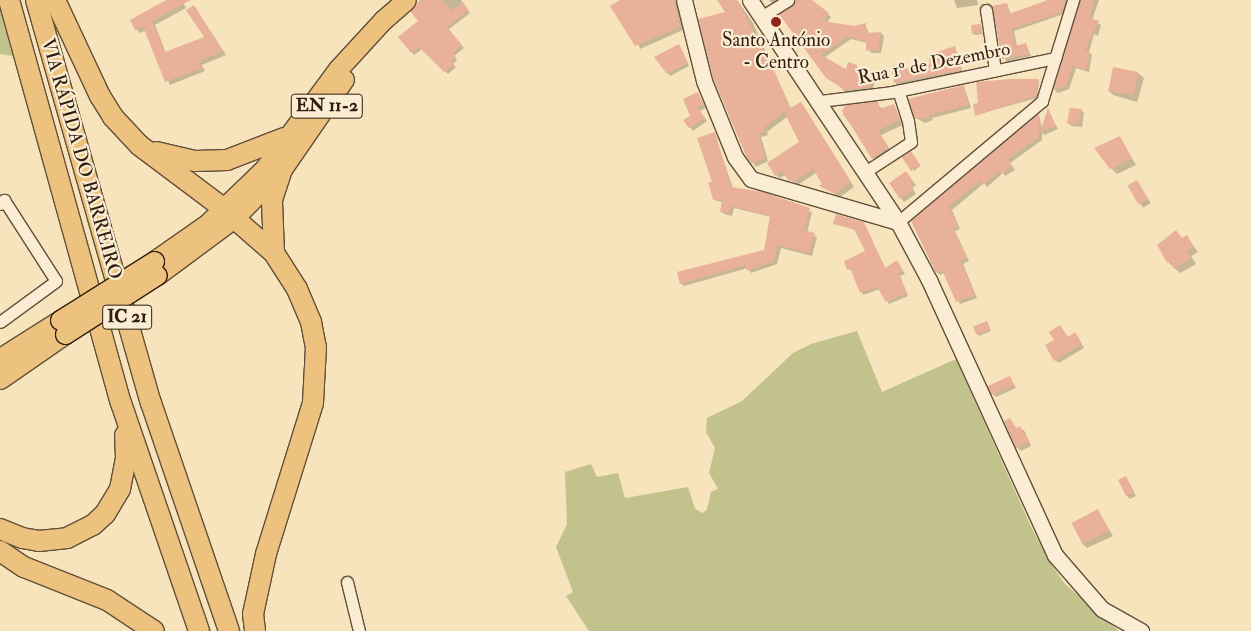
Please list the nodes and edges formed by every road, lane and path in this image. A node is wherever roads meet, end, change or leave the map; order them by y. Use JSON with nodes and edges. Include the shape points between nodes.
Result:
{"nodes":[{"id":1,"x":9,"y":0,"type":"edge"},
{"id":2,"x":36,"y":0,"type":"edge"},
{"id":3,"x":55,"y":0,"type":"edge"},
{"id":4,"x":406,"y":0,"type":"edge"},
{"id":5,"x":684,"y":0,"type":"edge"},
{"id":6,"x":750,"y":0,"type":"edge"},
{"id":7,"x":788,"y":0,"type":"edge"},
{"id":8,"x":1073,"y":0,"type":"edge"},
{"id":9,"x":986,"y":10,"type":"dead end"},
{"id":10,"x":762,"y":17,"type":"junction"},
{"id":11,"x":383,"y":20,"type":"junction"},
{"id":12,"x":1055,"y":58,"type":"junction"},
{"id":13,"x":995,"y":70,"type":"junction"},
{"id":14,"x":898,"y":91,"type":"junction"},
{"id":15,"x":820,"y":101,"type":"junction"},
{"id":16,"x":312,"y":102,"type":"junction"},
{"id":17,"x":284,"y":138,"type":"junction"},
{"id":18,"x":140,"y":145,"type":"junction"},
{"id":19,"x":282,"y":169,"type":"junction"},
{"id":20,"x":865,"y":172,"type":"junction"},
{"id":21,"x":264,"y":187,"type":"junction"},
{"id":22,"x":1,"y":198,"type":"edge"},
{"id":23,"x":229,"y":214,"type":"junction"},
{"id":24,"x":898,"y":222,"type":"junction"},
{"id":25,"x":274,"y":253,"type":"junction"},
{"id":26,"x":0,"y":322,"type":"edge"},
{"id":27,"x":62,"y":327,"type":"junction"},
{"id":28,"x":0,"y":358,"type":"edge"},
{"id":29,"x":0,"y":379,"type":"edge"},
{"id":30,"x":121,"y":403,"type":"junction"},
{"id":31,"x":0,"y":529,"type":"edge"},
{"id":32,"x":0,"y":551,"type":"edge"},
{"id":33,"x":347,"y":582,"type":"dead end"},
{"id":34,"x":154,"y":631,"type":"edge"},
{"id":35,"x":199,"y":631,"type":"edge"},
{"id":36,"x":230,"y":631,"type":"edge"},
{"id":37,"x":254,"y":631,"type":"edge"},
{"id":38,"x":359,"y":631,"type":"edge"},
{"id":39,"x":1141,"y":631,"type":"edge"}],
"edges":[{"from":1,"to":30,"type":"highway","name":"VIA RÁPIDA DO BARREIRO","number":"IC 21"},
{"from":2,"to":36,"type":"highway","name":"VIA RÁPIDA DO BARREIRO","number":"IC 21","via":[[151,403]]},
{"from":3,"to":18,"type":"highway","via":[[100,96],[113,117]]},
{"from":4,"to":11,"type":"main road","number":"EN 11-2"},
{"from":5,"to":24,"type":"street","via":[[704,81],[735,157],[751,178]]},
{"from":6,"to":10,"type":"street"},
{"from":7,"to":10,"type":"street"},
{"from":8,"to":12,"type":"street"},
{"from":9,"to":13,"type":"street"},
{"from":10,"to":15,"type":"street"},
{"from":11,"to":16,"type":"main road","number":"EN 11-2"},
{"from":11,"to":19,"type":"main road","number":"EN 11-2"},
{"from":12,"to":13,"type":"street","name":"Rua 1º de Dezembro"},
{"from":12,"to":24,"type":"street","via":[[1042,101]]},
{"from":13,"to":14,"type":"street","name":"Rua 1º de Dezembro"},
{"from":14,"to":15,"type":"street","name":"Rua 1º de Dezembro"},
{"from":14,"to":20,"type":"street","via":[[911,142]]},
{"from":15,"to":20,"type":"street"},
{"from":16,"to":17,"type":"main road","number":"EN 11-2"},
{"from":16,"to":21,"type":"street","via":[[312,114]]},
{"from":17,"to":18,"type":"highway","via":[[227,160],[195,161],[166,156]]},
{"from":17,"to":23,"type":"main road","number":"EN 11-2"},
{"from":18,"to":23,"type":"highway"},
{"from":19,"to":21,"type":"main road","number":"EN 11-2"},
{"from":19,"to":25,"type":"highway","via":[[272,200]]},
{"from":20,"to":24,"type":"street"},
{"from":21,"to":23,"type":"main road","number":"EN 11-2"},
{"from":22,"to":26,"type":"street","via":[[56,281]]},
{"from":23,"to":25,"type":"highway"},
{"from":23,"to":27,"type":"main road","number":"EN 11-2","bridge":true,"via":[[156,268]]},
{"from":24,"to":39,"type":"street","via":[[929,280],[1055,555],[1102,609]]},
{"from":25,"to":37,"type":"highway","via":[[297,289],[311,322],[316,347],[313,394],[287,495],[266,554],[254,614]]},
{"from":27,"to":28,"type":"main road","number":"EN 11-2"},
{"from":27,"to":29,"type":"main road","number":"EN 11-2"},
{"from":30,"to":31,"type":"highway","via":[[126,444],[124,476],[106,514],[93,525],[67,538],[39,541]]},
{"from":30,"to":35,"type":"highway","name":"VIA RÁPIDA DO BARREIRO","number":"IC 21"},
{"from":32,"to":34,"type":"highway","via":[[24,567],[107,600]]},
{"from":33,"to":38,"type":"street"}]}
